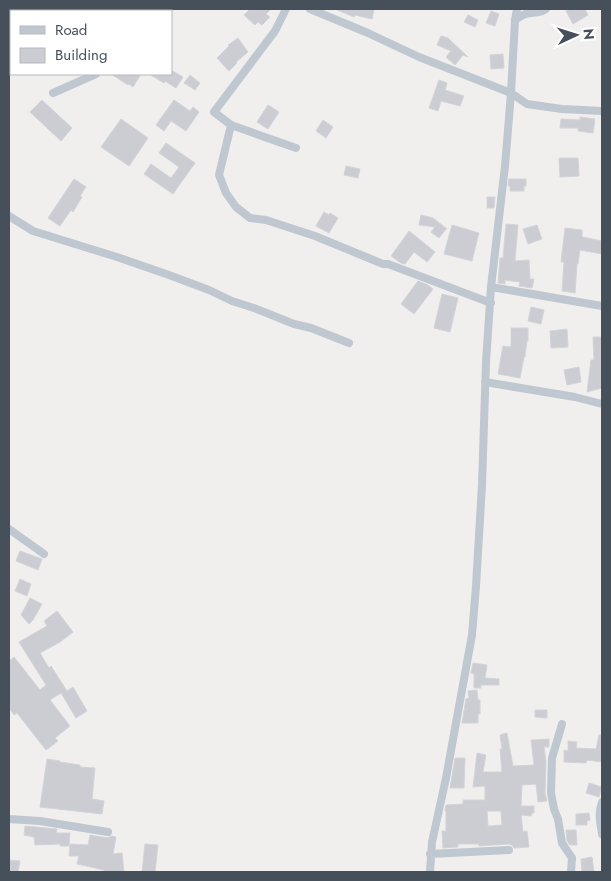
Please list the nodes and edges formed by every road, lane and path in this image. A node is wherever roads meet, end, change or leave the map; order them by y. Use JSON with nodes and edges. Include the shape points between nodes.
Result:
{"nodes":[{"id":1,"x":286,"y":9,"type":"edge"},
{"id":2,"x":310,"y":9,"type":"edge"},
{"id":3,"x":517,"y":9,"type":"edge"},
{"id":4,"x":546,"y":9,"type":"edge"},
{"id":5,"x":515,"y":20,"type":"junction"},
{"id":6,"x":94,"y":75,"type":"edge"},
{"id":7,"x":511,"y":92,"type":"junction"},
{"id":8,"x":53,"y":94,"type":"dead end"},
{"id":9,"x":602,"y":112,"type":"edge"},
{"id":10,"x":230,"y":125,"type":"junction"},
{"id":11,"x":296,"y":148,"type":"dead end"},
{"id":12,"x":9,"y":216,"type":"edge"},
{"id":13,"x":491,"y":287,"type":"junction"},
{"id":14,"x":491,"y":303,"type":"junction"},
{"id":15,"x":602,"y":306,"type":"edge"},
{"id":16,"x":349,"y":343,"type":"dead end"},
{"id":17,"x":485,"y":382,"type":"junction"},
{"id":18,"x":602,"y":404,"type":"edge"},
{"id":19,"x":9,"y":529,"type":"edge"},
{"id":20,"x":44,"y":554,"type":"dead end"},
{"id":21,"x":562,"y":724,"type":"dead end"},
{"id":22,"x":602,"y":802,"type":"edge"},
{"id":23,"x":9,"y":819,"type":"edge"},
{"id":24,"x":108,"y":832,"type":"dead end"},
{"id":25,"x":602,"y":834,"type":"edge"},
{"id":26,"x":509,"y":850,"type":"dead end"},
{"id":27,"x":430,"y":854,"type":"junction"},
{"id":28,"x":430,"y":872,"type":"edge"},
{"id":29,"x":571,"y":872,"type":"edge"}],
"edges":[{"from":1,"to":10,"type":"street","via":[[275,31],[214,112]]},
{"from":2,"to":7,"type":"street","via":[[419,57]]},
{"from":3,"to":5,"type":"street"},
{"from":4,"to":5,"type":"street"},
{"from":5,"to":7,"type":"street"},
{"from":6,"to":8,"type":"street"},
{"from":7,"to":9,"type":"street","via":[[527,104]]},
{"from":7,"to":13,"type":"street"},
{"from":10,"to":11,"type":"street"},
{"from":10,"to":14,"type":"street","via":[[219,175],[236,207],[250,218],[315,236]]},
{"from":12,"to":16,"type":"street","via":[[33,231],[160,272]]},
{"from":13,"to":14,"type":"street"},
{"from":13,"to":15,"type":"street"},
{"from":14,"to":17,"type":"street"},
{"from":17,"to":18,"type":"street"},
{"from":17,"to":27,"type":"street","via":[[472,636]]},
{"from":19,"to":20,"type":"street"},
{"from":21,"to":29,"type":"street","via":[[552,758],[551,793],[562,843],[572,858]]},
{"from":22,"to":25,"type":"street","via":[[599,815]]},
{"from":23,"to":24,"type":"street"},
{"from":26,"to":27,"type":"street"},
{"from":27,"to":28,"type":"street"}]}
